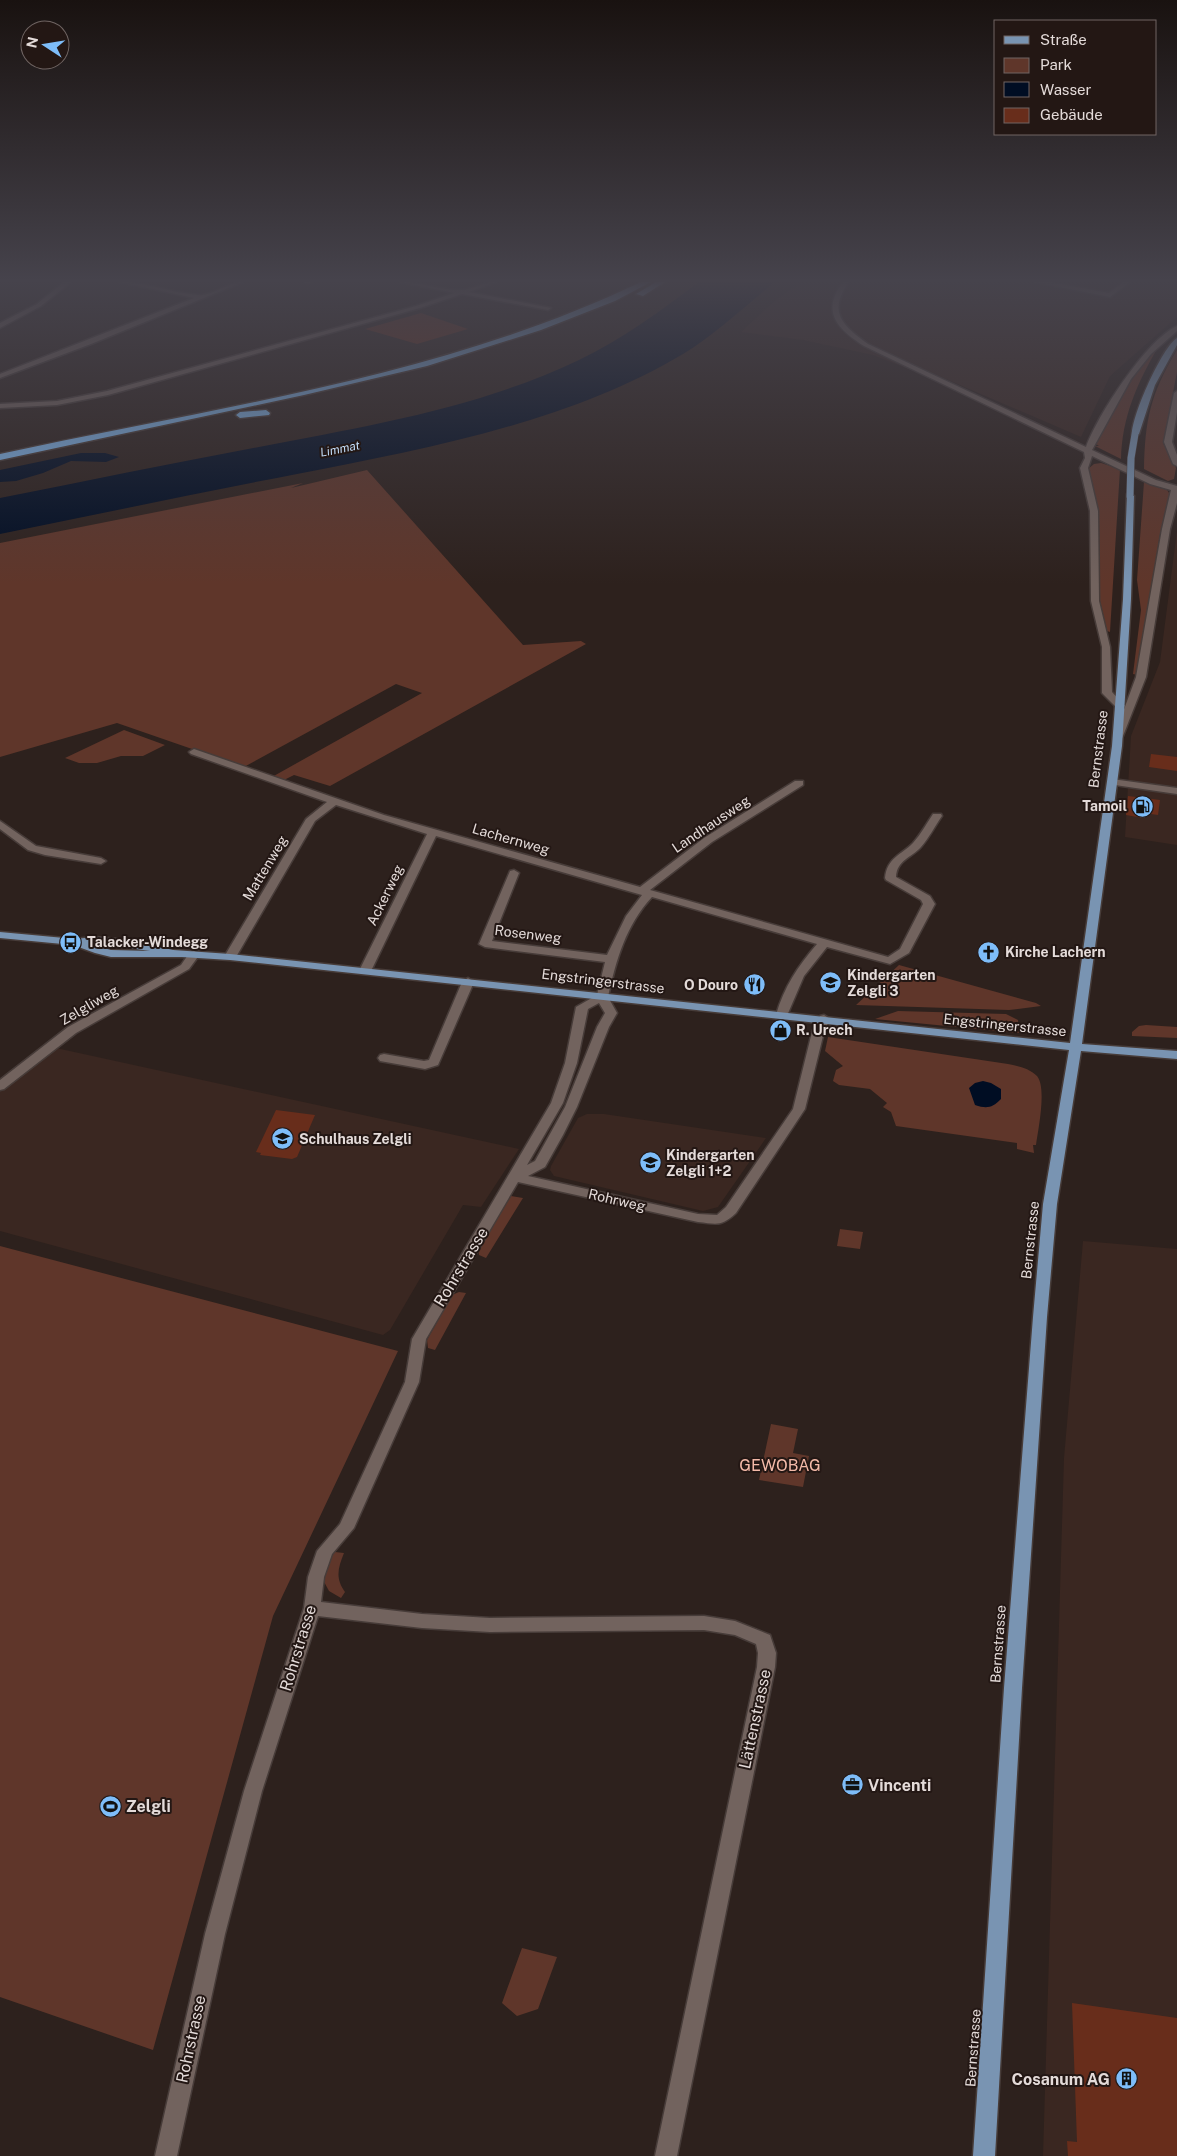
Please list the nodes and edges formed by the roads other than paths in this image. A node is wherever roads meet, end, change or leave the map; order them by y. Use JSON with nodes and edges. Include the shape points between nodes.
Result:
{"nodes":[{"id":1,"x":146,"y":383,"type":"edge"},
{"id":2,"x":312,"y":383,"type":"edge"},
{"id":3,"x":345,"y":383,"type":"edge"},
{"id":4,"x":942,"y":383,"type":"edge"},
{"id":5,"x":1125,"y":383,"type":"edge"},
{"id":6,"x":1151,"y":383,"type":"edge"},
{"id":7,"x":1177,"y":393,"type":"edge"},
{"id":8,"x":0,"y":406,"type":"edge"},
{"id":9,"x":266,"y":413,"type":"dead end"},
{"id":10,"x":1096,"y":437,"type":"junction"},
{"id":11,"x":1060,"y":439,"type":"junction"},
{"id":12,"x":80,"y":440,"type":"junction"},
{"id":13,"x":0,"y":448,"type":"edge"},
{"id":14,"x":1088,"y":451,"type":"junction"},
{"id":15,"x":0,"y":456,"type":"edge"},
{"id":16,"x":1177,"y":464,"type":"edge"},
{"id":17,"x":1176,"y":487,"type":"edge"},
{"id":18,"x":1120,"y":706,"type":"junction"},
{"id":19,"x":1118,"y":739,"type":"junction"},
{"id":20,"x":194,"y":752,"type":"dead end"},
{"id":21,"x":1112,"y":782,"type":"junction"},
{"id":22,"x":799,"y":783,"type":"dead end"},
{"id":23,"x":1177,"y":791,"type":"edge"},
{"id":24,"x":334,"y":802,"type":"junction"},
{"id":25,"x":937,"y":816,"type":"dead end"},
{"id":26,"x":0,"y":824,"type":"edge"},
{"id":27,"x":433,"y":832,"type":"junction"},
{"id":28,"x":101,"y":861,"type":"dead end"},
{"id":29,"x":514,"y":873,"type":"dead end"},
{"id":30,"x":646,"y":892,"type":"junction"},
{"id":31,"x":0,"y":935,"type":"edge"},
{"id":32,"x":824,"y":942,"type":"junction"},
{"id":33,"x":194,"y":954,"type":"junction"},
{"id":34,"x":230,"y":957,"type":"junction"},
{"id":35,"x":612,"y":959,"type":"junction"},
{"id":36,"x":365,"y":971,"type":"junction"},
{"id":37,"x":468,"y":982,"type":"junction"},
{"id":38,"x":602,"y":997,"type":"junction"},
{"id":39,"x":782,"y":1015,"type":"junction"},
{"id":40,"x":824,"y":1019,"type":"junction"},
{"id":41,"x":1075,"y":1048,"type":"junction"},
{"id":42,"x":1177,"y":1055,"type":"edge"},
{"id":43,"x":384,"y":1058,"type":"dead end"},
{"id":44,"x":0,"y":1086,"type":"edge"},
{"id":45,"x":515,"y":1177,"type":"junction"},
{"id":46,"x":312,"y":1608,"type":"junction"},
{"id":47,"x":166,"y":2156,"type":"edge"},
{"id":48,"x":666,"y":2156,"type":"edge"},
{"id":49,"x":984,"y":2156,"type":"edge"}],
"edges":[{"from":1,"to":8,"type":"street","via":[[57,403]]},
{"from":2,"to":13,"type":"highway"},
{"from":3,"to":12,"type":"highway"},
{"from":4,"to":11,"type":"street"},
{"from":5,"to":10,"type":"street"},
{"from":6,"to":18,"type":"main road","name":"Bernstrasse","bridge":true,"via":[[1130,458],[1127,599]]},
{"from":7,"to":16,"type":"street","via":[[1168,442]]},
{"from":9,"to":12,"type":"highway","via":[[212,418]]},
{"from":10,"to":11,"type":"street"},
{"from":10,"to":14,"type":"street"},
{"from":11,"to":14,"type":"street"},
{"from":12,"to":15,"type":"highway"},
{"from":14,"to":17,"type":"street","via":[[1153,482]]},
{"from":14,"to":18,"type":"street","via":[[1089,458],[1084,468],[1096,525],[1094,601],[1106,647],[1107,693]]},
{"from":17,"to":19,"type":"street","via":[[1141,677]]},
{"from":18,"to":19,"type":"main road","name":"Bernstrasse"},
{"from":19,"to":21,"type":"main road","name":"Bernstrasse"},
{"from":20,"to":24,"type":"street","name":"Lachernweg"},
{"from":21,"to":23,"type":"street"},
{"from":21,"to":41,"type":"main road","name":"Bernstrasse"},
{"from":22,"to":30,"type":"street","name":"Landhausweg","via":[[708,840]]},
{"from":24,"to":27,"type":"street","name":"Lachernweg"},
{"from":24,"to":34,"type":"street","name":"Mattenweg","via":[[311,819]]},
{"from":25,"to":32,"type":"street","name":"Lachernweg","via":[[917,845],[901,855],[891,869],[890,878],[926,898],[929,904],[904,951],[890,961]]},
{"from":26,"to":28,"type":"street","via":[[32,848]]},
{"from":27,"to":30,"type":"street","name":"Lachernweg"},
{"from":27,"to":36,"type":"street","name":"Ackerweg"},
{"from":29,"to":35,"type":"street","name":"Rosenweg","via":[[485,944]]},
{"from":30,"to":32,"type":"street","name":"Lachernweg"},
{"from":30,"to":35,"type":"street","name":"Landhausweg","via":[[624,924]]},
{"from":31,"to":33,"type":"main road","name":"Engstringerstrasse","via":[[75,942],[93,950],[121,954]]},
{"from":32,"to":39,"type":"street","via":[[798,972]]},
{"from":33,"to":34,"type":"main road","name":"Engstringerstrasse"},
{"from":33,"to":44,"type":"street","name":"Zelgliweg","via":[[186,967],[72,1030]]},
{"from":34,"to":36,"type":"main road","name":"Engstringerstrasse"},
{"from":35,"to":38,"type":"street","name":"Landhausweg"},
{"from":36,"to":37,"type":"main road","name":"Engstringerstrasse"},
{"from":37,"to":38,"type":"main road","name":"Engstringerstrasse"},
{"from":37,"to":43,"type":"street","via":[[434,1062],[425,1065]]},
{"from":38,"to":39,"type":"main road","name":"Engstringerstrasse"},
{"from":38,"to":45,"type":"street","name":"Rohrstrasse","via":[[582,1007],[571,1063],[560,1096]]},
{"from":38,"to":45,"type":"street","via":[[611,1013],[564,1123],[540,1164]]},
{"from":39,"to":40,"type":"main road","name":"Engstringerstrasse"},
{"from":40,"to":41,"type":"main road","name":"Engstringerstrasse"},
{"from":40,"to":45,"type":"street","name":"Rohrweg","via":[[799,1109],[731,1210],[720,1220],[698,1218]]},
{"from":41,"to":42,"type":"main road","name":"Engstringerstrasse"},
{"from":41,"to":49,"type":"main road","name":"Bernstrasse","via":[[1050,1204],[1040,1317],[1013,1678]]},
{"from":45,"to":46,"type":"street","name":"Rohrstrasse","via":[[415,1347],[412,1382],[346,1528],[325,1551],[316,1577]]},
{"from":46,"to":47,"type":"street","name":"Rohrstrasse","via":[[256,1782],[220,1915]]},
{"from":46,"to":48,"type":"street","name":"Lättenstrasse","via":[[490,1626],[704,1623],[735,1628],[764,1640],[766,1667]]}]}
